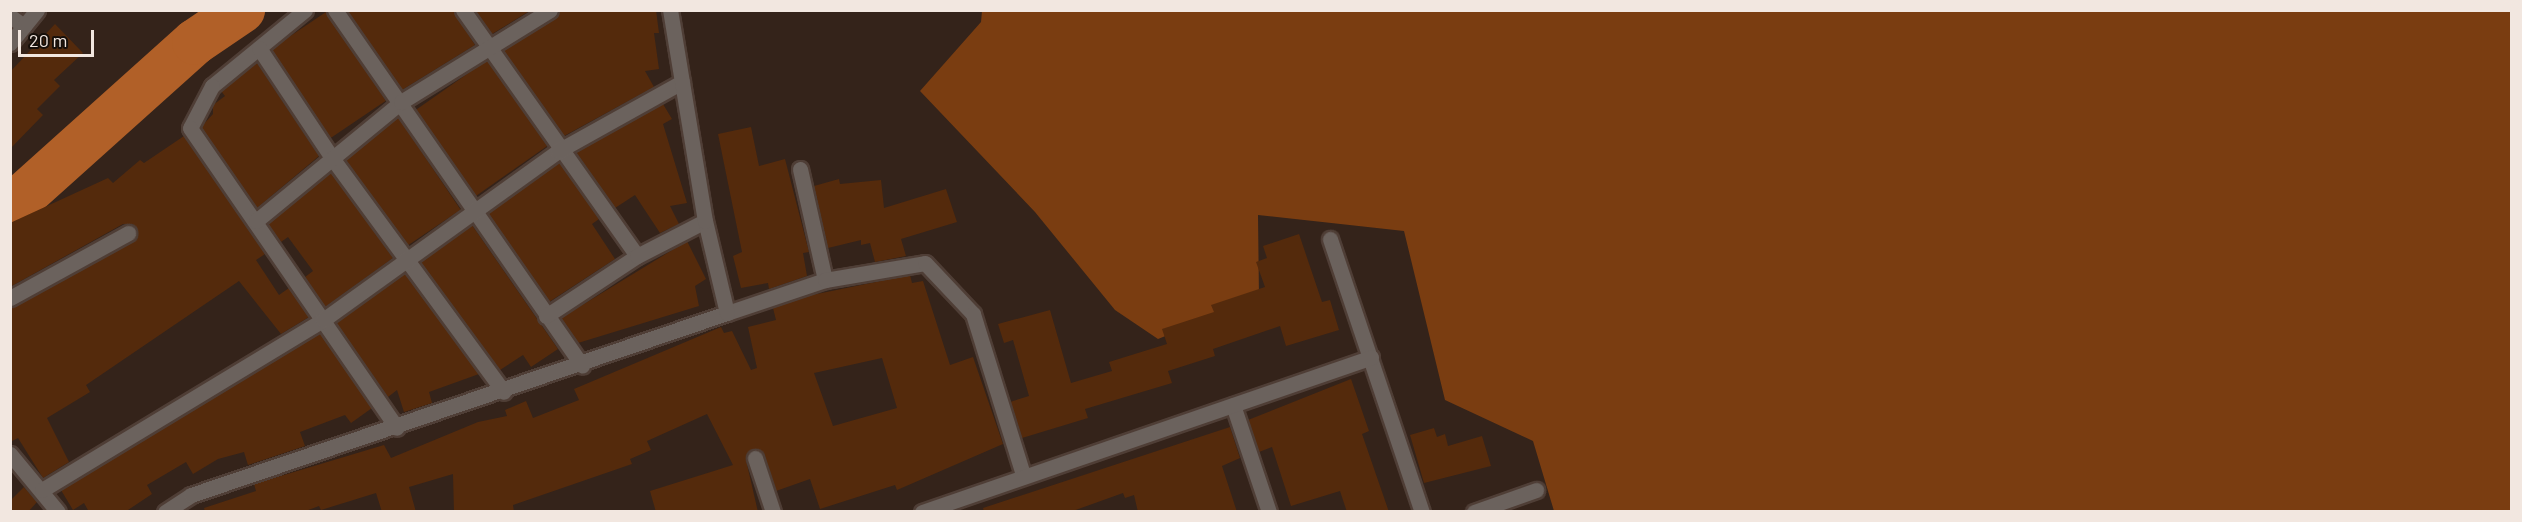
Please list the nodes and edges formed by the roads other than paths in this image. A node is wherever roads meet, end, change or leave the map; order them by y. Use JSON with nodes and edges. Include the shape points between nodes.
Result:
{"nodes":[{"id":1,"x":37,"y":10,"type":"edge"},
{"id":2,"x":304,"y":10,"type":"edge"},
{"id":3,"x":335,"y":10,"type":"edge"},
{"id":4,"x":463,"y":10,"type":"edge"},
{"id":5,"x":550,"y":10,"type":"edge"},
{"id":6,"x":670,"y":10,"type":"edge"},
{"id":7,"x":10,"y":16,"type":"edge"},
{"id":8,"x":24,"y":26,"type":"junction"},
{"id":9,"x":10,"y":43,"type":"edge"},
{"id":10,"x":259,"y":48,"type":"junction"},
{"id":11,"x":488,"y":48,"type":"junction"},
{"id":12,"x":682,"y":82,"type":"junction"},
{"id":13,"x":401,"y":102,"type":"junction"},
{"id":14,"x":558,"y":151,"type":"junction"},
{"id":15,"x":332,"y":158,"type":"junction"},
{"id":16,"x":800,"y":169,"type":"dead end"},
{"id":17,"x":473,"y":213,"type":"junction"},
{"id":18,"x":256,"y":221,"type":"junction"},
{"id":19,"x":705,"y":221,"type":"junction"},
{"id":20,"x":128,"y":233,"type":"dead end"},
{"id":21,"x":1330,"y":239,"type":"dead end"},
{"id":22,"x":637,"y":256,"type":"junction"},
{"id":23,"x":407,"y":260,"type":"junction"},
{"id":24,"x":825,"y":280,"type":"junction"},
{"id":25,"x":10,"y":298,"type":"edge"},
{"id":26,"x":728,"y":313,"type":"junction"},
{"id":27,"x":546,"y":316,"type":"junction"},
{"id":28,"x":322,"y":320,"type":"junction"},
{"id":29,"x":1371,"y":357,"type":"junction"},
{"id":30,"x":582,"y":366,"type":"junction"},
{"id":31,"x":504,"y":392,"type":"junction"},
{"id":32,"x":1233,"y":405,"type":"junction"},
{"id":33,"x":397,"y":428,"type":"junction"},
{"id":34,"x":10,"y":454,"type":"edge"},
{"id":35,"x":755,"y":458,"type":"dead end"},
{"id":36,"x":1023,"y":475,"type":"junction"},
{"id":37,"x":42,"y":490,"type":"junction"},
{"id":38,"x":1536,"y":490,"type":"dead end"},
{"id":39,"x":58,"y":512,"type":"edge"},
{"id":40,"x":165,"y":512,"type":"edge"},
{"id":41,"x":773,"y":512,"type":"edge"},
{"id":42,"x":921,"y":512,"type":"edge"},
{"id":43,"x":1269,"y":512,"type":"edge"},
{"id":44,"x":1422,"y":512,"type":"edge"},
{"id":45,"x":1473,"y":512,"type":"edge"}],
"edges":[{"from":1,"to":8,"type":"street"},
{"from":2,"to":10,"type":"street"},
{"from":3,"to":13,"type":"street"},
{"from":4,"to":11,"type":"street"},
{"from":5,"to":11,"type":"street"},
{"from":6,"to":12,"type":"street"},
{"from":7,"to":8,"type":"street"},
{"from":8,"to":9,"type":"street"},
{"from":10,"to":15,"type":"street"},
{"from":10,"to":18,"type":"street","via":[[212,86],[190,128]]},
{"from":11,"to":13,"type":"street"},
{"from":11,"to":14,"type":"street"},
{"from":12,"to":14,"type":"street"},
{"from":12,"to":19,"type":"street"},
{"from":13,"to":15,"type":"street"},
{"from":13,"to":17,"type":"street"},
{"from":14,"to":17,"type":"street"},
{"from":14,"to":22,"type":"street"},
{"from":15,"to":18,"type":"street"},
{"from":15,"to":23,"type":"street"},
{"from":16,"to":24,"type":"street"},
{"from":17,"to":23,"type":"street"},
{"from":17,"to":27,"type":"street"},
{"from":18,"to":28,"type":"street"},
{"from":19,"to":22,"type":"street"},
{"from":19,"to":26,"type":"street"},
{"from":20,"to":25,"type":"street"},
{"from":21,"to":29,"type":"street"},
{"from":22,"to":27,"type":"street"},
{"from":23,"to":28,"type":"street"},
{"from":23,"to":31,"type":"street"},
{"from":24,"to":26,"type":"street"},
{"from":24,"to":36,"type":"street","via":[[925,262],[973,314]]},
{"from":26,"to":30,"type":"street"},
{"from":27,"to":30,"type":"street"},
{"from":28,"to":33,"type":"street"},
{"from":28,"to":37,"type":"street"},
{"from":29,"to":32,"type":"street"},
{"from":29,"to":44,"type":"street"},
{"from":30,"to":31,"type":"street"},
{"from":31,"to":33,"type":"street"},
{"from":32,"to":36,"type":"street"},
{"from":32,"to":43,"type":"street"},
{"from":33,"to":40,"type":"street","via":[[191,495]]},
{"from":34,"to":37,"type":"street"},
{"from":35,"to":41,"type":"street"},
{"from":36,"to":42,"type":"street"},
{"from":37,"to":39,"type":"street"},
{"from":38,"to":45,"type":"street"}]}
